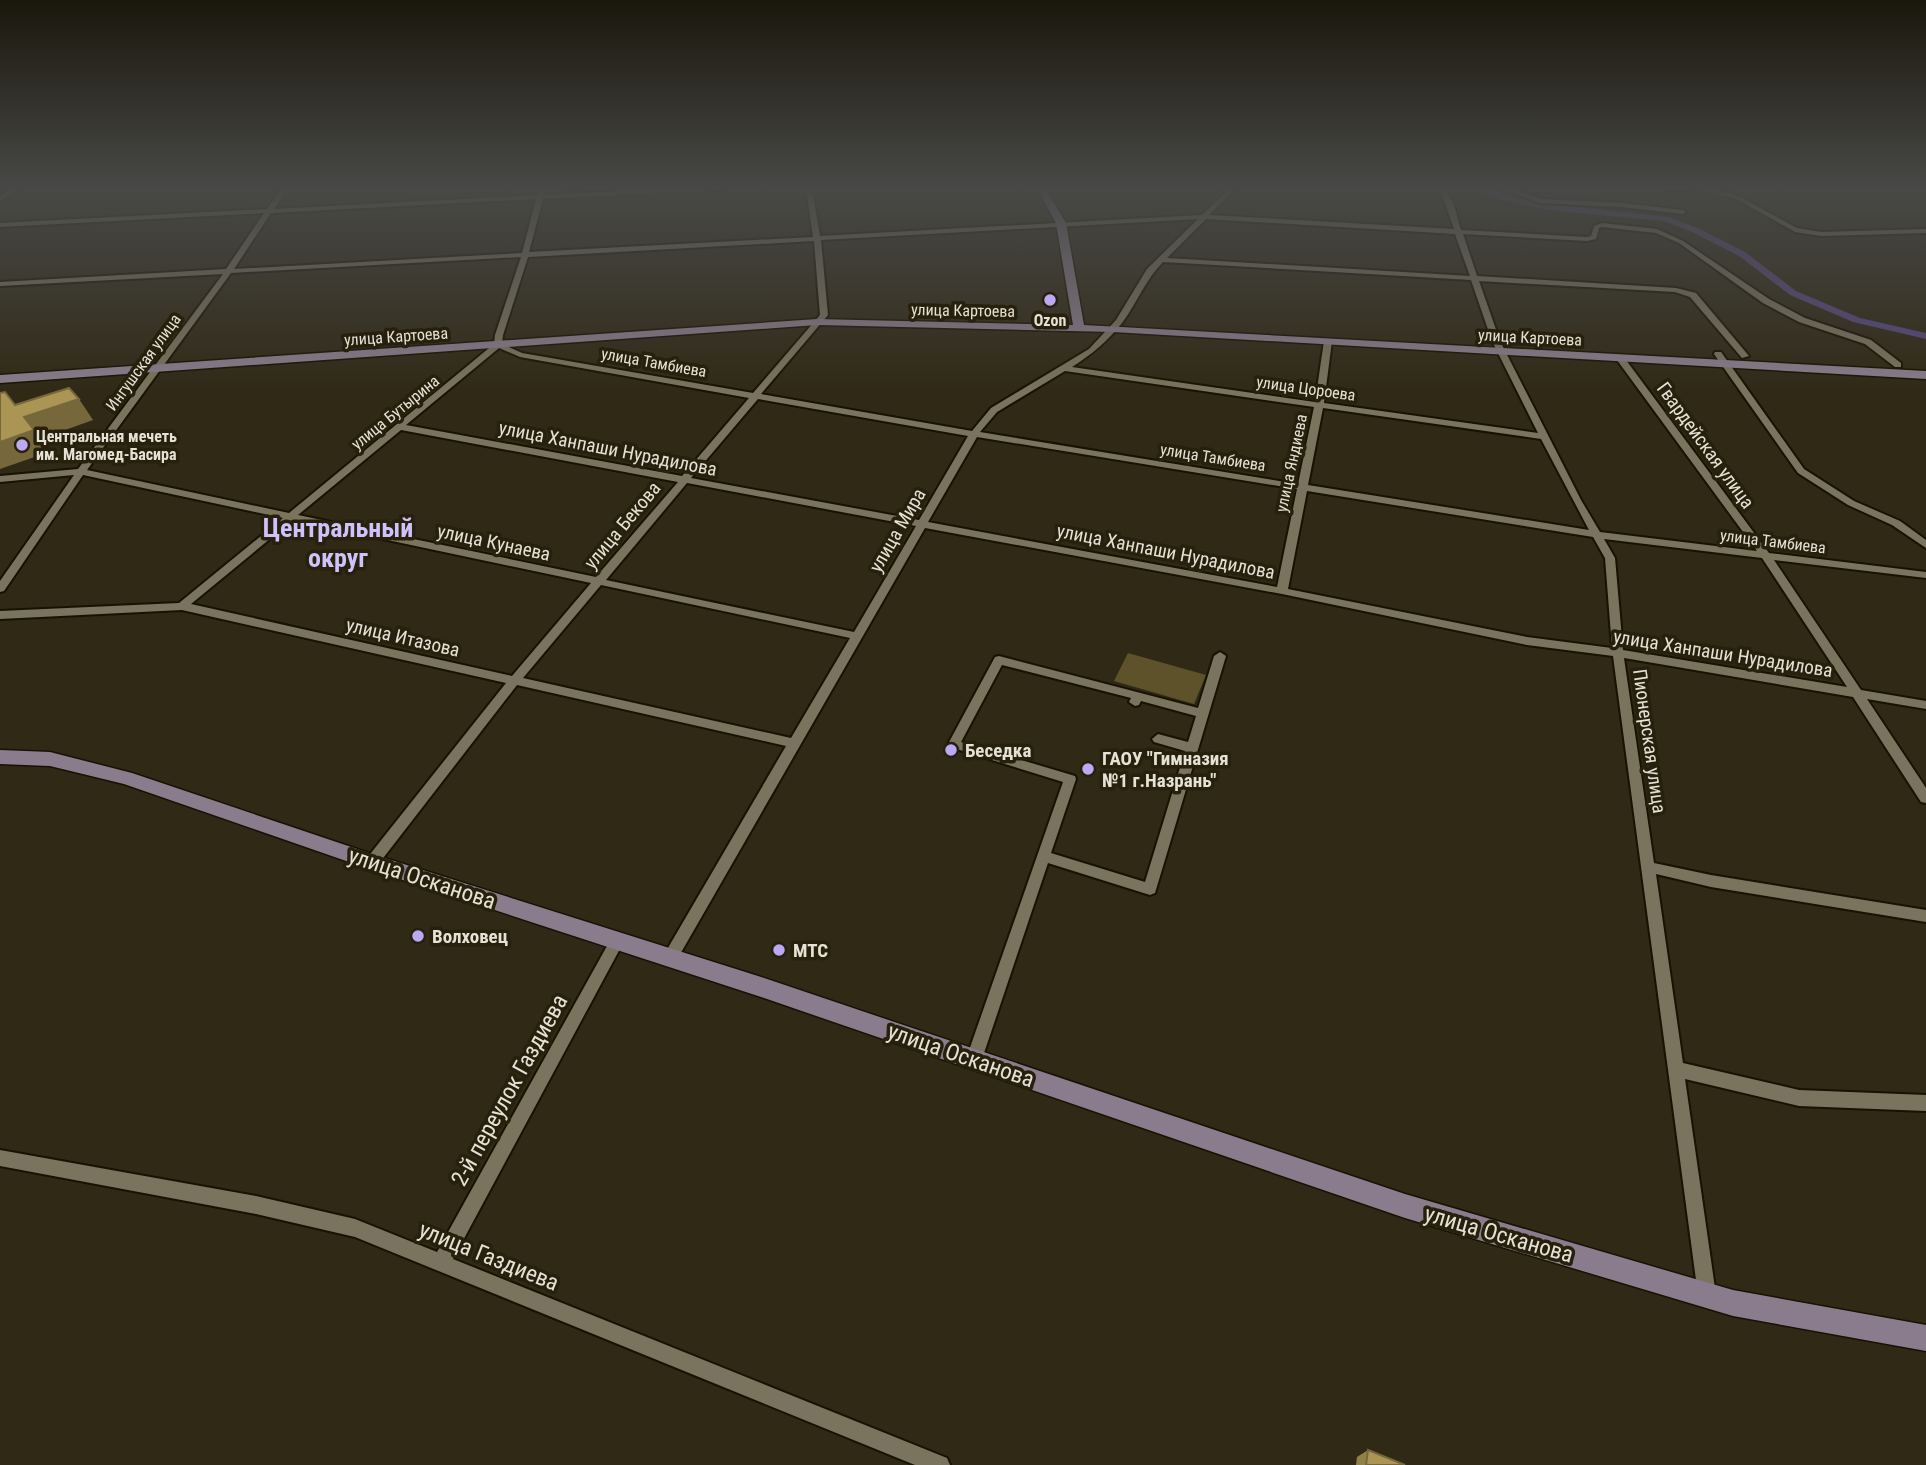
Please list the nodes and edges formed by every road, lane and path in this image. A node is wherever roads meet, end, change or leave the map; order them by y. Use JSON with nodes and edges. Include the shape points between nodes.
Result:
{"nodes":[{"id":1,"x":239,"y":256,"type":"edge"},
{"id":2,"x":502,"y":256,"type":"edge"},
{"id":3,"x":526,"y":256,"type":"edge"},
{"id":4,"x":818,"y":256,"type":"edge"},
{"id":5,"x":1066,"y":256,"type":"edge"},
{"id":6,"x":1164,"y":256,"type":"edge"},
{"id":7,"x":1466,"y":256,"type":"edge"},
{"id":8,"x":1703,"y":256,"type":"edge"},
{"id":9,"x":1160,"y":260,"type":"junction"},
{"id":10,"x":228,"y":272,"type":"junction"},
{"id":11,"x":1475,"y":279,"type":"junction"},
{"id":12,"x":0,"y":284,"type":"edge"},
{"id":13,"x":821,"y":318,"type":"junction"},
{"id":14,"x":1077,"y":323,"type":"junction"},
{"id":15,"x":1116,"y":325,"type":"junction"},
{"id":16,"x":499,"y":340,"type":"junction"},
{"id":17,"x":1328,"y":341,"type":"junction"},
{"id":18,"x":1499,"y":346,"type":"junction"},
{"id":19,"x":1745,"y":356,"type":"junction"},
{"id":20,"x":1620,"y":358,"type":"junction"},
{"id":21,"x":1722,"y":359,"type":"junction"},
{"id":22,"x":159,"y":363,"type":"junction"},
{"id":23,"x":1898,"y":365,"type":"junction"},
{"id":24,"x":1926,"y":367,"type":"edge"},
{"id":25,"x":1062,"y":368,"type":"junction"},
{"id":26,"x":0,"y":369,"type":"edge"},
{"id":27,"x":1926,"y":375,"type":"edge"},
{"id":28,"x":0,"y":379,"type":"edge"},
{"id":29,"x":754,"y":396,"type":"junction"},
{"id":30,"x":1319,"y":404,"type":"junction"},
{"id":31,"x":400,"y":427,"type":"junction"},
{"id":32,"x":974,"y":434,"type":"junction"},
{"id":33,"x":1545,"y":437,"type":"junction"},
{"id":34,"x":81,"y":472,"type":"junction"},
{"id":35,"x":0,"y":479,"type":"edge"},
{"id":36,"x":682,"y":480,"type":"junction"},
{"id":37,"x":1301,"y":487,"type":"junction"},
{"id":38,"x":290,"y":516,"type":"junction"},
{"id":39,"x":921,"y":523,"type":"junction"},
{"id":40,"x":1599,"y":536,"type":"junction"},
{"id":41,"x":1926,"y":545,"type":"edge"},
{"id":42,"x":1766,"y":556,"type":"junction"},
{"id":43,"x":1926,"y":576,"type":"edge"},
{"id":44,"x":597,"y":583,"type":"junction"},
{"id":45,"x":0,"y":589,"type":"edge"},
{"id":46,"x":1282,"y":591,"type":"junction"},
{"id":47,"x":182,"y":606,"type":"junction"},
{"id":48,"x":0,"y":615,"type":"edge"},
{"id":49,"x":856,"y":636,"type":"junction"},
{"id":50,"x":1618,"y":653,"type":"junction"},
{"id":51,"x":1220,"y":656,"type":"dead end"},
{"id":52,"x":515,"y":681,"type":"junction"},
{"id":53,"x":1857,"y":693,"type":"junction"},
{"id":54,"x":1926,"y":705,"type":"edge"},
{"id":55,"x":1202,"y":713,"type":"junction"},
{"id":56,"x":1158,"y":739,"type":"dead end"},
{"id":57,"x":793,"y":743,"type":"junction"},
{"id":58,"x":1192,"y":748,"type":"junction"},
{"id":59,"x":0,"y":757,"type":"edge"},
{"id":60,"x":1926,"y":798,"type":"edge"},
{"id":61,"x":1044,"y":856,"type":"junction"},
{"id":62,"x":372,"y":862,"type":"junction"},
{"id":63,"x":1648,"y":867,"type":"junction"},
{"id":64,"x":1926,"y":915,"type":"edge"},
{"id":65,"x":617,"y":941,"type":"junction"},
{"id":66,"x":670,"y":958,"type":"junction"},
{"id":67,"x":974,"y":1059,"type":"junction"},
{"id":68,"x":1676,"y":1069,"type":"junction"},
{"id":69,"x":1926,"y":1103,"type":"edge"},
{"id":70,"x":0,"y":1158,"type":"edge"},
{"id":71,"x":441,"y":1262,"type":"junction"},
{"id":72,"x":1707,"y":1295,"type":"junction"},
{"id":73,"x":1926,"y":1338,"type":"edge"},
{"id":74,"x":940,"y":1465,"type":"edge"}],
"edges":[{"from":1,"to":10,"type":"street","name":"Ингушская улица"},
{"from":2,"to":10,"type":"street"},
{"from":3,"to":16,"type":"street"},
{"from":4,"to":13,"type":"street"},
{"from":5,"to":14,"type":"main road"},
{"from":6,"to":9,"type":"street","name":"улица Мира"},
{"from":7,"to":11,"type":"street","name":"Пионерская улица"},
{"from":8,"to":23,"type":"street","via":[[1766,301],[1802,320],[1868,342]]},
{"from":9,"to":11,"type":"street"},
{"from":9,"to":15,"type":"street","name":"улица Мира"},
{"from":10,"to":12,"type":"street"},
{"from":10,"to":22,"type":"street","name":"Ингушская улица"},
{"from":11,"to":18,"type":"street","name":"Пионерская улица"},
{"from":11,"to":19,"type":"street","via":[[1686,291]]},
{"from":13,"to":14,"type":"main road","name":"улица Картоева"},
{"from":13,"to":16,"type":"main road","name":"улица Картоева"},
{"from":13,"to":29,"type":"street","name":"улица Бекова"},
{"from":14,"to":15,"type":"main road","name":"улица Картоева"},
{"from":15,"to":17,"type":"main road","name":"улица Картоева"},
{"from":15,"to":18,"type":"main road","name":"улица Картоева"},
{"from":15,"to":25,"type":"street","name":"улица Мира","via":[[1091,351]]},
{"from":16,"to":22,"type":"main road","name":"улица Картоева"},
{"from":16,"to":29,"type":"street","name":"улица Тамбиева","via":[[520,355]]},
{"from":16,"to":31,"type":"street","name":"улица Бутырина"},
{"from":17,"to":18,"type":"main road","name":"улица Картоева"},
{"from":17,"to":30,"type":"street","name":"улица Яндиева"},
{"from":18,"to":20,"type":"main road","name":"улица Картоева"},
{"from":18,"to":21,"type":"main road","name":"улица Картоева"},
{"from":18,"to":33,"type":"street","name":"Пионерская улица"},
{"from":19,"to":21,"type":"main road","name":"улица Картоева"},
{"from":19,"to":23,"type":"main road","name":"улица Картоева"},
{"from":20,"to":21,"type":"main road","name":"улица Картоева"},
{"from":20,"to":42,"type":"street","name":"Гвардейская улица"},
{"from":21,"to":27,"type":"main road","name":"улица Картоева"},
{"from":21,"to":41,"type":"street","via":[[1801,471],[1851,503],[1896,523]]},
{"from":22,"to":26,"type":"main road","name":"улица Картоева"},
{"from":22,"to":28,"type":"main road","name":"улица Картоева"},
{"from":22,"to":34,"type":"street","name":"Ингушская улица"},
{"from":23,"to":24,"type":"main road","name":"улица Картоева"},
{"from":25,"to":30,"type":"street","name":"улица Цороева"},
{"from":25,"to":32,"type":"street","name":"улица Мира","via":[[994,410]]},
{"from":29,"to":32,"type":"street","name":"улица Тамбиева"},
{"from":29,"to":36,"type":"street","name":"улица Бекова"},
{"from":30,"to":33,"type":"street","name":"улица Цороева"},
{"from":30,"to":37,"type":"street","name":"улица Яндиева"},
{"from":31,"to":36,"type":"street","name":"улица Ханпаши Нурадилова"},
{"from":31,"to":38,"type":"street","name":"улица Бутырина"},
{"from":32,"to":37,"type":"street","name":"улица Тамбиева"},
{"from":32,"to":39,"type":"street","name":"улица Мира"},
{"from":33,"to":40,"type":"street","name":"Пионерская улица"},
{"from":34,"to":35,"type":"street","name":"улица Кунаева"},
{"from":34,"to":38,"type":"street","name":"улица Кунаева"},
{"from":34,"to":45,"type":"street","name":"Ингушская улица"},
{"from":36,"to":39,"type":"street","name":"улица Ханпаши Нурадилова"},
{"from":36,"to":44,"type":"street","name":"улица Бекова"},
{"from":37,"to":40,"type":"street","name":"улица Тамбиева"},
{"from":37,"to":46,"type":"street","name":"улица Яндиева"},
{"from":38,"to":44,"type":"street","name":"улица Кунаева"},
{"from":38,"to":47,"type":"street","name":"улица Бутырина"},
{"from":39,"to":46,"type":"street","name":"улица Ханпаши Нурадилова"},
{"from":39,"to":49,"type":"street","name":"улица Мира"},
{"from":40,"to":42,"type":"street","name":"улица Тамбиева"},
{"from":40,"to":50,"type":"street","name":"Пионерская улица","via":[[1610,558]]},
{"from":42,"to":43,"type":"street","name":"улица Тамбиева"},
{"from":42,"to":53,"type":"street","name":"Гвардейская улица"},
{"from":44,"to":49,"type":"street","name":"улица Кунаева"},
{"from":44,"to":52,"type":"street","name":"улица Бекова"},
{"from":46,"to":50,"type":"street","name":"улица Ханпаши Нурадилова","via":[[1527,641]]},
{"from":47,"to":48,"type":"street","name":"улица Итазова"},
{"from":47,"to":52,"type":"street","name":"улица Итазова"},
{"from":49,"to":57,"type":"street","name":"улица Мира"},
{"from":50,"to":53,"type":"street","name":"улица Ханпаши Нурадилова"},
{"from":50,"to":63,"type":"street","name":"Пионерская улица"},
{"from":51,"to":55,"type":"street"},
{"from":52,"to":57,"type":"street","name":"улица Итазова"},
{"from":52,"to":62,"type":"street","name":"улица Бекова"},
{"from":53,"to":54,"type":"street","name":"улица Ханпаши Нурадилова"},
{"from":53,"to":60,"type":"street","name":"Гвардейская улица"},
{"from":55,"to":58,"type":"street"},
{"from":55,"to":61,"type":"street","via":[[1136,700],[999,660],[954,744],[1070,779]]},
{"from":56,"to":58,"type":"street"},
{"from":57,"to":66,"type":"street","name":"улица Мира"},
{"from":58,"to":61,"type":"street","via":[[1150,889]]},
{"from":59,"to":62,"type":"main road","name":"улица Осканова","via":[[50,760],[126,778]]},
{"from":61,"to":67,"type":"street"},
{"from":62,"to":65,"type":"main road","name":"улица Осканова"},
{"from":63,"to":64,"type":"street"},
{"from":63,"to":68,"type":"street","name":"Пионерская улица"},
{"from":65,"to":66,"type":"main road","name":"улица Осканова"},
{"from":65,"to":71,"type":"street","name":"2-й переулок Газдиева"},
{"from":66,"to":67,"type":"main road","name":"улица Осканова"},
{"from":67,"to":72,"type":"main road","name":"улица Осканова","via":[[1405,1206]]},
{"from":68,"to":69,"type":"street","via":[[1799,1098]]},
{"from":68,"to":72,"type":"street","name":"Пионерская улица"},
{"from":70,"to":71,"type":"street","name":"улица Газдиева","via":[[256,1205],[343,1226]]},
{"from":71,"to":74,"type":"street","name":"улица Газдиева"},
{"from":72,"to":73,"type":"main road","name":"улица Осканова"}]}
